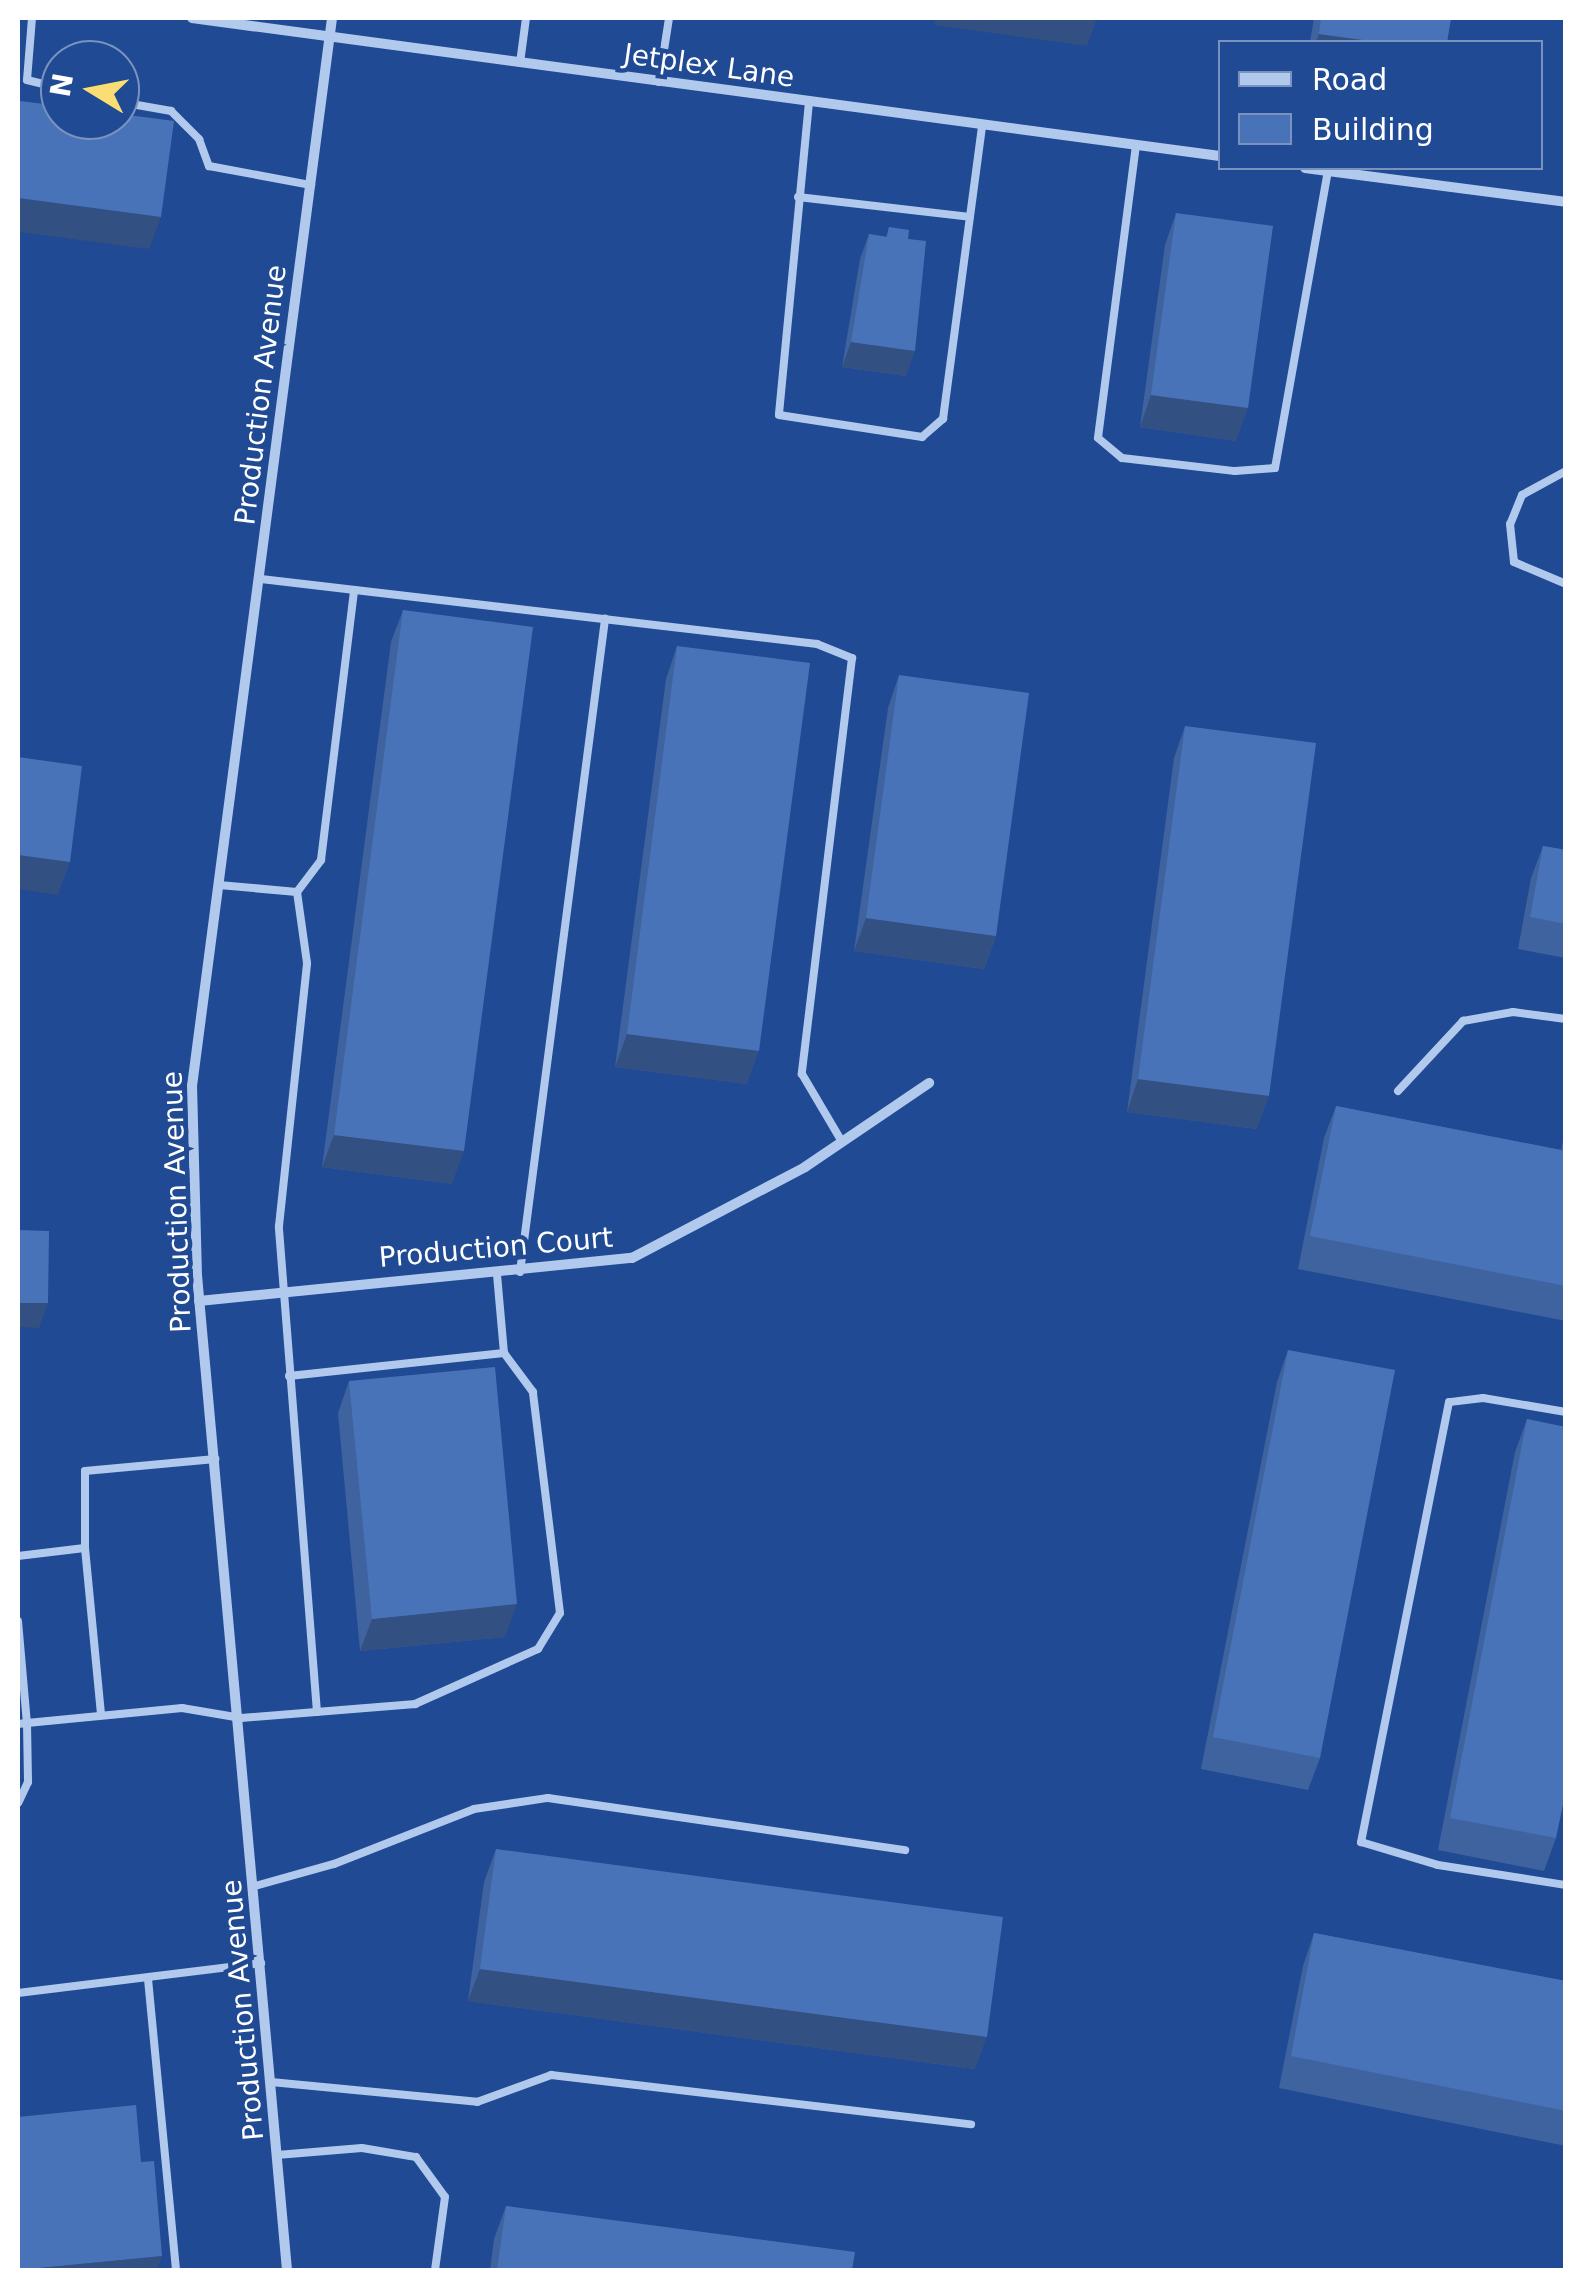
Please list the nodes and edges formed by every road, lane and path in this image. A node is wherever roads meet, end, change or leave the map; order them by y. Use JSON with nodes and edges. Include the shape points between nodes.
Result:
{"nodes":[{"id":1,"x":32,"y":18,"type":"edge"},
{"id":2,"x":192,"y":18,"type":"edge"},
{"id":3,"x":332,"y":18,"type":"edge"},
{"id":4,"x":526,"y":18,"type":"edge"},
{"id":5,"x":670,"y":18,"type":"edge"},
{"id":6,"x":330,"y":36,"type":"junction"},
{"id":7,"x":520,"y":63,"type":"junction"},
{"id":8,"x":660,"y":82,"type":"junction"},
{"id":9,"x":40,"y":83,"type":"edge"},
{"id":10,"x":808,"y":102,"type":"junction"},
{"id":11,"x":140,"y":106,"type":"edge"},
{"id":12,"x":982,"y":125,"type":"junction"},
{"id":13,"x":1136,"y":145,"type":"junction"},
{"id":14,"x":1218,"y":156,"type":"edge"},
{"id":15,"x":1328,"y":170,"type":"joint"},
{"id":16,"x":311,"y":185,"type":"junction"},
{"id":17,"x":798,"y":197,"type":"junction"},
{"id":18,"x":1566,"y":202,"type":"edge"},
{"id":19,"x":970,"y":216,"type":"junction"},
{"id":20,"x":1566,"y":472,"type":"edge"},
{"id":21,"x":260,"y":579,"type":"junction"},
{"id":22,"x":1566,"y":584,"type":"edge"},
{"id":23,"x":354,"y":590,"type":"junction"},
{"id":24,"x":605,"y":619,"type":"junction"},
{"id":25,"x":219,"y":885,"type":"junction"},
{"id":26,"x":297,"y":892,"type":"junction"},
{"id":27,"x":1566,"y":1020,"type":"edge"},
{"id":28,"x":929,"y":1083,"type":"dead end"},
{"id":29,"x":1398,"y":1091,"type":"dead end"},
{"id":30,"x":842,"y":1142,"type":"junction"},
{"id":31,"x":520,"y":1272,"type":"junction"},
{"id":32,"x":497,"y":1274,"type":"junction"},
{"id":33,"x":280,"y":1288,"type":"junction"},
{"id":34,"x":199,"y":1301,"type":"junction"},
{"id":35,"x":504,"y":1354,"type":"junction"},
{"id":36,"x":288,"y":1376,"type":"junction"},
{"id":37,"x":1566,"y":1412,"type":"edge"},
{"id":38,"x":215,"y":1459,"type":"junction"},
{"id":39,"x":85,"y":1548,"type":"junction"},
{"id":40,"x":18,"y":1556,"type":"edge"},
{"id":41,"x":18,"y":1621,"type":"edge"},
{"id":42,"x":316,"y":1712,"type":"junction"},
{"id":43,"x":101,"y":1715,"type":"junction"},
{"id":44,"x":241,"y":1718,"type":"junction"},
{"id":45,"x":22,"y":1724,"type":"edge"},
{"id":46,"x":18,"y":1803,"type":"edge"},
{"id":47,"x":905,"y":1850,"type":"dead end"},
{"id":48,"x":1566,"y":1885,"type":"edge"},
{"id":49,"x":255,"y":1886,"type":"junction"},
{"id":50,"x":261,"y":1963,"type":"junction"},
{"id":51,"x":148,"y":1979,"type":"junction"},
{"id":52,"x":18,"y":1993,"type":"edge"},
{"id":53,"x":271,"y":2082,"type":"junction"},
{"id":54,"x":971,"y":2124,"type":"dead end"},
{"id":55,"x":277,"y":2154,"type":"junction"},
{"id":56,"x":176,"y":2270,"type":"edge"},
{"id":57,"x":287,"y":2270,"type":"edge"},
{"id":58,"x":434,"y":2270,"type":"edge"}],
"edges":[{"from":1,"to":9,"type":"lane","via":[[27,80]]},
{"from":2,"to":6,"type":"street","name":"Jetplex Lane"},
{"from":3,"to":6,"type":"street","name":"Production Avenue"},
{"from":4,"to":7,"type":"lane"},
{"from":5,"to":8,"type":"lane"},
{"from":6,"to":7,"type":"street","name":"Jetplex Lane"},
{"from":6,"to":16,"type":"street","name":"Production Avenue"},
{"from":7,"to":8,"type":"street","name":"Jetplex Lane"},
{"from":8,"to":10,"type":"street","name":"Jetplex Lane"},
{"from":10,"to":12,"type":"street","name":"Jetplex Lane"},
{"from":10,"to":17,"type":"lane"},
{"from":11,"to":16,"type":"lane","via":[[171,111],[199,139],[209,166]]},
{"from":12,"to":13,"type":"street","name":"Jetplex Lane"},
{"from":12,"to":19,"type":"lane"},
{"from":13,"to":14,"type":"street","name":"Jetplex Lane"},
{"from":13,"to":15,"type":"lane","via":[[1098,438],[1122,458],[1235,471],[1274,468]]},
{"from":15,"to":18,"type":"street"},
{"from":16,"to":21,"type":"street","name":"Production Avenue"},
{"from":17,"to":19,"type":"lane"},
{"from":17,"to":19,"type":"lane","via":[[779,414],[922,438],[943,419]]},
{"from":20,"to":22,"type":"lane","via":[[1522,495],[1510,524],[1514,562]]},
{"from":21,"to":23,"type":"lane"},
{"from":21,"to":25,"type":"street","name":"Production Avenue"},
{"from":23,"to":24,"type":"lane"},
{"from":23,"to":26,"type":"lane","via":[[321,860]]},
{"from":24,"to":30,"type":"lane","via":[[817,644],[852,658],[802,1074]]},
{"from":24,"to":31,"type":"lane"},
{"from":25,"to":26,"type":"lane"},
{"from":25,"to":34,"type":"street","name":"Production Avenue","via":[[192,1086]]},
{"from":26,"to":33,"type":"lane","via":[[307,962],[279,1226]]},
{"from":27,"to":29,"type":"lane","via":[[1513,1012],[1463,1021]]},
{"from":28,"to":30,"type":"street","name":"Production Court"},
{"from":30,"to":31,"type":"street","name":"Production Court","via":[[632,1258]]},
{"from":31,"to":32,"type":"street","name":"Production Court"},
{"from":32,"to":33,"type":"street","name":"Production Court"},
{"from":32,"to":35,"type":"lane"},
{"from":33,"to":34,"type":"street","name":"Production Court"},
{"from":33,"to":36,"type":"lane"},
{"from":34,"to":38,"type":"street","name":"Production Avenue"},
{"from":35,"to":36,"type":"lane"},
{"from":35,"to":42,"type":"lane","via":[[533,1392],[560,1613],[538,1649],[486,1678],[415,1704]]},
{"from":36,"to":42,"type":"lane"},
{"from":37,"to":48,"type":"lane","via":[[1482,1398],[1449,1402],[1361,1842],[1438,1865]]},
{"from":38,"to":39,"type":"lane","via":[[85,1471]]},
{"from":38,"to":44,"type":"street","name":"Production Avenue"},
{"from":39,"to":40,"type":"lane"},
{"from":39,"to":43,"type":"lane"},
{"from":41,"to":45,"type":"lane"},
{"from":42,"to":44,"type":"lane"},
{"from":43,"to":44,"type":"lane","via":[[182,1708]]},
{"from":43,"to":45,"type":"lane"},
{"from":44,"to":49,"type":"street","name":"Production Avenue"},
{"from":45,"to":46,"type":"lane","via":[[28,1782]]},
{"from":47,"to":49,"type":"lane","via":[[548,1798],[488,1805],[334,1864]]},
{"from":49,"to":50,"type":"street","name":"Production Avenue"},
{"from":50,"to":51,"type":"lane"},
{"from":50,"to":53,"type":"street","name":"Production Avenue"},
{"from":51,"to":52,"type":"lane"},
{"from":51,"to":56,"type":"lane"},
{"from":53,"to":54,"type":"lane","via":[[477,2102],[551,2075]]},
{"from":53,"to":55,"type":"street","name":"Production Avenue"},
{"from":55,"to":57,"type":"street","name":"Production Avenue"},
{"from":55,"to":58,"type":"lane","via":[[362,2148],[416,2157],[445,2197]]}]}
